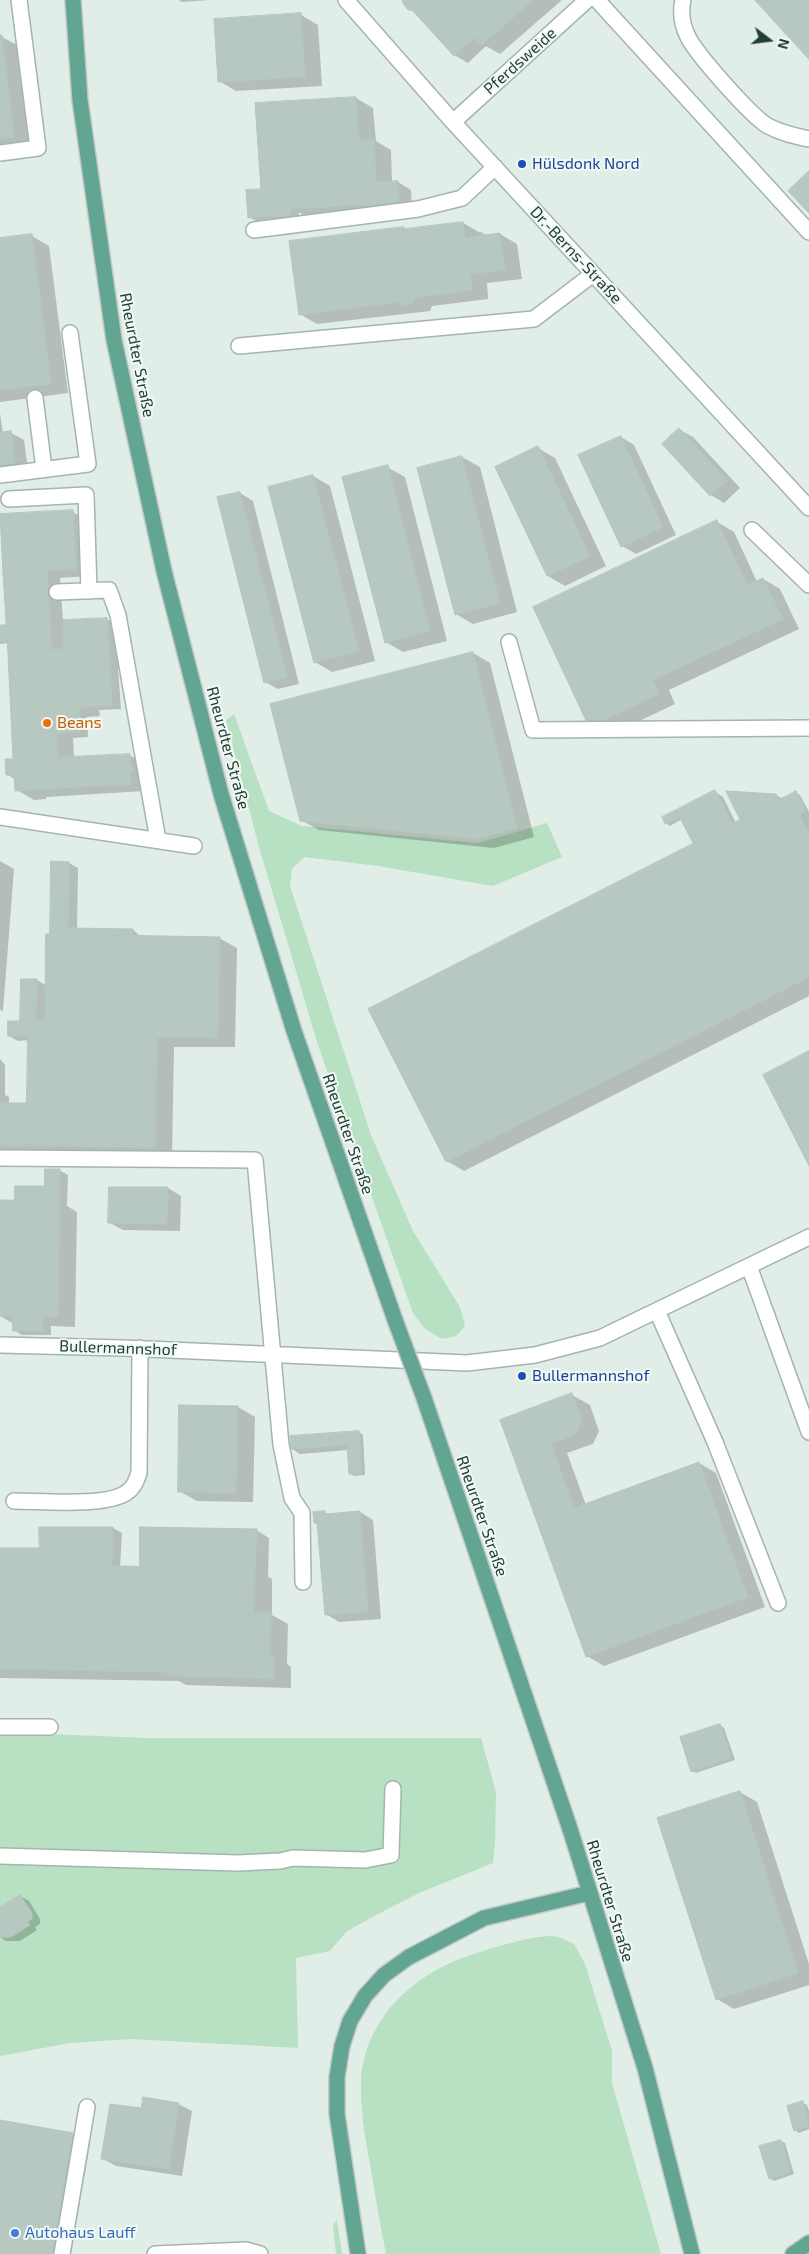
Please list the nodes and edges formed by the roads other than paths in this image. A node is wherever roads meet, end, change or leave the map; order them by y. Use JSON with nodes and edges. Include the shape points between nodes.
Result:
{"nodes":[{"id":1,"x":19,"y":0,"type":"edge"},
{"id":2,"x":73,"y":0,"type":"edge"},
{"id":3,"x":346,"y":0,"type":"edge"},
{"id":4,"x":587,"y":0,"type":"edge"},
{"id":5,"x":597,"y":0,"type":"edge"},
{"id":6,"x":683,"y":0,"type":"edge"},
{"id":7,"x":453,"y":122,"type":"junction"},
{"id":8,"x":809,"y":139,"type":"edge"},
{"id":9,"x":0,"y":153,"type":"edge"},
{"id":10,"x":494,"y":167,"type":"junction"},
{"id":11,"x":254,"y":230,"type":"dead end"},
{"id":12,"x":809,"y":232,"type":"edge"},
{"id":13,"x":593,"y":274,"type":"junction"},
{"id":14,"x":70,"y":333,"type":"dead end"},
{"id":15,"x":239,"y":346,"type":"dead end"},
{"id":16,"x":35,"y":398,"type":"dead end"},
{"id":17,"x":44,"y":469,"type":"junction"},
{"id":18,"x":0,"y":475,"type":"edge"},
{"id":19,"x":10,"y":499,"type":"dead end"},
{"id":20,"x":809,"y":508,"type":"edge"},
{"id":21,"x":752,"y":530,"type":"dead end"},
{"id":22,"x":809,"y":585,"type":"edge"},
{"id":23,"x":89,"y":591,"type":"junction"},
{"id":24,"x":57,"y":592,"type":"dead end"},
{"id":25,"x":508,"y":642,"type":"dead end"},
{"id":26,"x":809,"y":728,"type":"edge"},
{"id":27,"x":0,"y":817,"type":"edge"},
{"id":28,"x":158,"y":840,"type":"junction"},
{"id":29,"x":194,"y":846,"type":"dead end"},
{"id":30,"x":0,"y":1158,"type":"edge"},
{"id":31,"x":809,"y":1236,"type":"edge"},
{"id":32,"x":749,"y":1266,"type":"junction"},
{"id":33,"x":657,"y":1311,"type":"junction"},
{"id":34,"x":0,"y":1345,"type":"edge"},
{"id":35,"x":140,"y":1348,"type":"junction"},
{"id":36,"x":274,"y":1354,"type":"junction"},
{"id":37,"x":809,"y":1432,"type":"edge"},
{"id":38,"x":14,"y":1501,"type":"dead end"},
{"id":39,"x":303,"y":1582,"type":"dead end"},
{"id":40,"x":778,"y":1603,"type":"dead end"},
{"id":41,"x":0,"y":1727,"type":"edge"},
{"id":42,"x":50,"y":1727,"type":"dead end"},
{"id":43,"x":393,"y":1789,"type":"dead end"},
{"id":44,"x":0,"y":1856,"type":"edge"},
{"id":45,"x":589,"y":1893,"type":"junction"},
{"id":46,"x":87,"y":2107,"type":"dead end"},
{"id":47,"x":809,"y":2243,"type":"edge"},
{"id":48,"x":359,"y":2253,"type":"edge"},
{"id":49,"x":62,"y":2254,"type":"edge"},
{"id":50,"x":155,"y":2254,"type":"edge"},
{"id":51,"x":260,"y":2254,"type":"edge"},
{"id":52,"x":692,"y":2254,"type":"edge"},
{"id":53,"x":792,"y":2254,"type":"edge"}],
"edges":[{"from":1,"to":9,"type":"street","via":[[38,148]]},
{"from":2,"to":45,"type":"main road","name":"Rheurdter Straße","bridge":true,"via":[[80,100],[113,330],[164,571],[221,794],[288,1012],[424,1398]]},
{"from":3,"to":7,"type":"street","name":"Dr.-Berns-Straße"},
{"from":4,"to":7,"type":"street","name":"Pferdsweide"},
{"from":5,"to":12,"type":"street"},
{"from":6,"to":8,"type":"street","via":[[680,12],[687,36],[714,71],[757,118],[782,132]]},
{"from":7,"to":10,"type":"street","name":"Dr.-Berns-Straße"},
{"from":10,"to":11,"type":"street","via":[[462,198],[427,207]]},
{"from":10,"to":13,"type":"street","name":"Dr.-Berns-Straße"},
{"from":13,"to":15,"type":"street","via":[[534,319]]},
{"from":13,"to":20,"type":"street","name":"Dr.-Berns-Straße"},
{"from":14,"to":17,"type":"street","via":[[88,464]]},
{"from":16,"to":17,"type":"street"},
{"from":17,"to":18,"type":"street"},
{"from":19,"to":23,"type":"street","via":[[86,496]]},
{"from":21,"to":22,"type":"street"},
{"from":23,"to":24,"type":"street"},
{"from":23,"to":28,"type":"street","via":[[109,590],[118,615]]},
{"from":25,"to":26,"type":"street","via":[[533,730]]},
{"from":27,"to":28,"type":"street"},
{"from":28,"to":29,"type":"street"},
{"from":30,"to":36,"type":"street","via":[[255,1160]]},
{"from":31,"to":32,"type":"street","name":"Bullermannshof"},
{"from":32,"to":33,"type":"street","name":"Bullermannshof"},
{"from":32,"to":37,"type":"street"},
{"from":33,"to":36,"type":"street","name":"Bullermannshof","via":[[600,1338],[535,1355],[467,1363]]},
{"from":33,"to":40,"type":"street","via":[[716,1442]]},
{"from":34,"to":35,"type":"street","name":"Bullermannshof"},
{"from":35,"to":36,"type":"street","name":"Bullermannshof"},
{"from":35,"to":38,"type":"street","via":[[139,1474],[136,1484],[112,1499]]},
{"from":36,"to":39,"type":"street","via":[[281,1445],[292,1498],[302,1513]]},
{"from":41,"to":42,"type":"street"},
{"from":43,"to":44,"type":"street","via":[[391,1855],[365,1860],[293,1858],[238,1863]]},
{"from":45,"to":48,"type":"main road","via":[[484,1918],[409,1957],[384,1975],[350,2021],[337,2078],[337,2114]]},
{"from":45,"to":52,"type":"main road","name":"Rheurdter Straße","via":[[645,2068]]},
{"from":46,"to":49,"type":"street"},
{"from":47,"to":53,"type":"main road"},
{"from":50,"to":51,"type":"street","via":[[246,2250]]}]}
